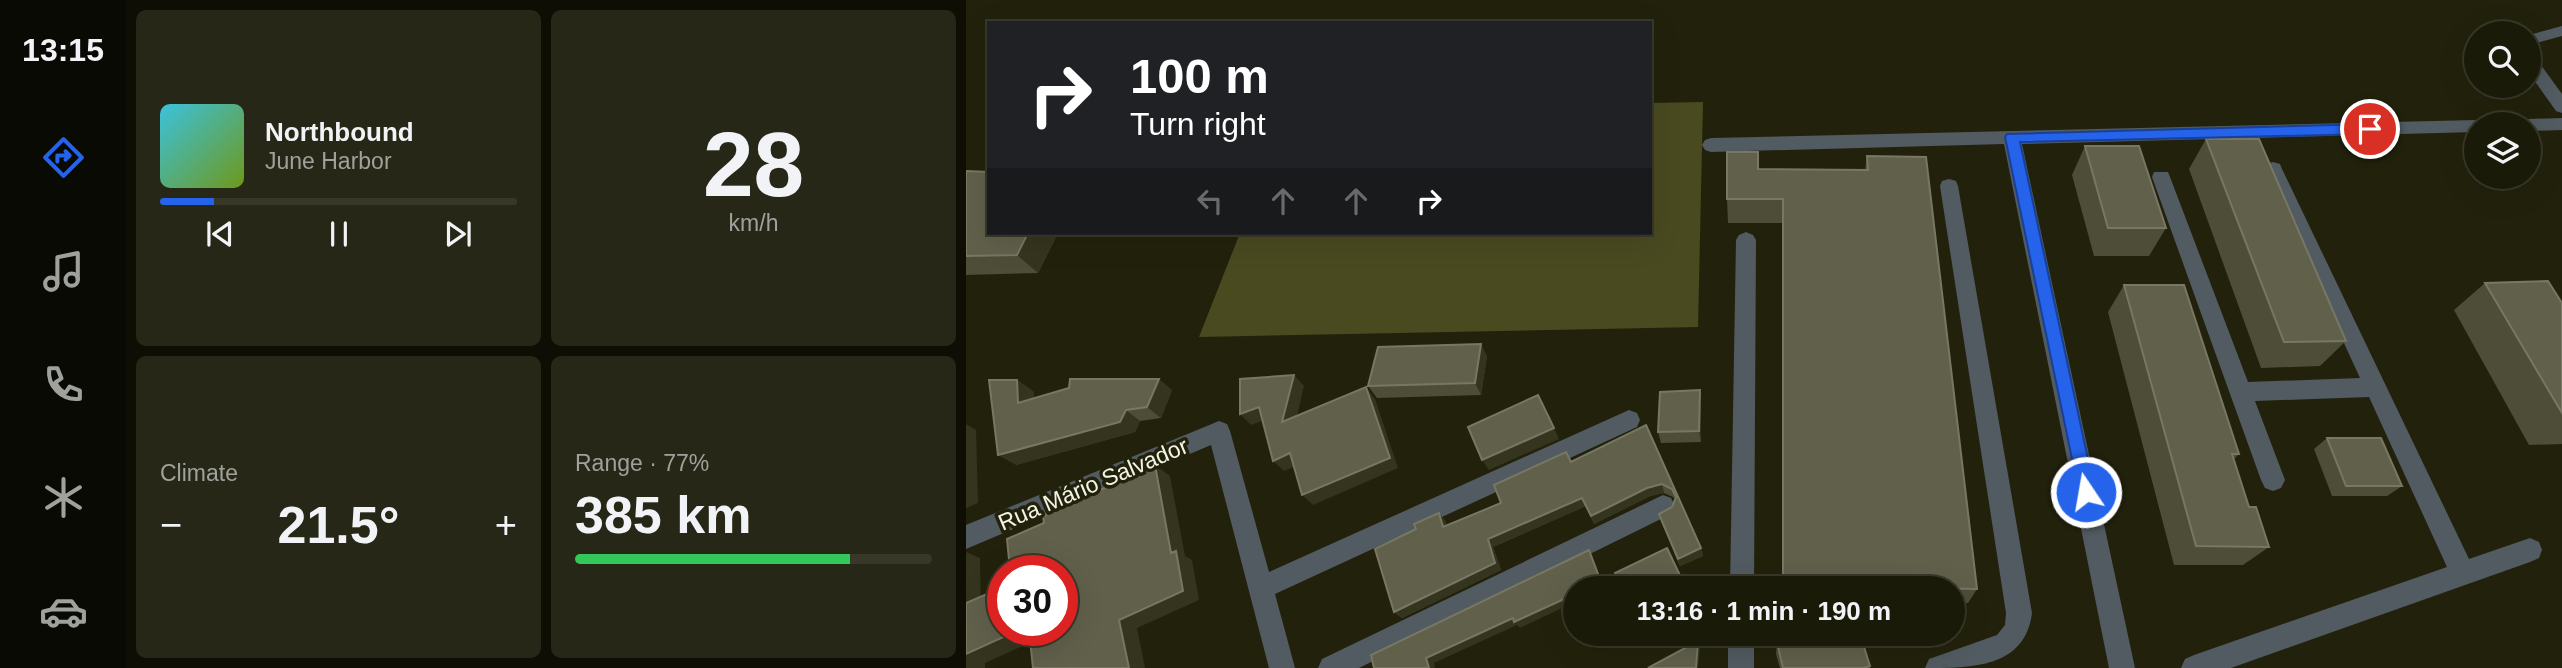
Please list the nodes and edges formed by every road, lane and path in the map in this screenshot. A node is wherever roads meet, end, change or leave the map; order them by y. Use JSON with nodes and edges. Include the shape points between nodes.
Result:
{"nodes":[{"id":1,"x":2562,"y":32,"type":"edge"},
{"id":2,"x":2541,"y":37,"type":"edge"},
{"id":3,"x":2541,"y":78,"type":"edge"},
{"id":4,"x":2562,"y":107,"type":"edge"},
{"id":5,"x":2562,"y":124,"type":"edge"},
{"id":6,"x":2541,"y":125,"type":"edge"},
{"id":7,"x":2464,"y":126,"type":"edge"},
{"id":8,"x":2012,"y":137,"type":"junction"},
{"id":9,"x":1711,"y":145,"type":"dead end"},
{"id":10,"x":2273,"y":169,"type":"edge"},
{"id":11,"x":2161,"y":177,"type":"dead end"},
{"id":12,"x":1950,"y":186,"type":"dead end"},
{"id":13,"x":1746,"y":240,"type":"dead end"},
{"id":14,"x":2376,"y":387,"type":"junction"},
{"id":15,"x":2241,"y":392,"type":"junction"},
{"id":16,"x":1629,"y":420,"type":"dead end"},
{"id":17,"x":2273,"y":480,"type":"dead end"},
{"id":18,"x":1663,"y":506,"type":"dead end"},
{"id":19,"x":966,"y":537,"type":"edge"},
{"id":20,"x":2530,"y":550,"type":"dead end"},
{"id":21,"x":2463,"y":574,"type":"junction"},
{"id":22,"x":1742,"y":576,"type":"edge"},
{"id":23,"x":1261,"y":588,"type":"junction"},
{"id":24,"x":1741,"y":646,"type":"edge"},
{"id":25,"x":1282,"y":668,"type":"edge"},
{"id":26,"x":1331,"y":668,"type":"edge"},
{"id":27,"x":1741,"y":668,"type":"edge"},
{"id":28,"x":1938,"y":668,"type":"edge"},
{"id":29,"x":2122,"y":668,"type":"edge"},
{"id":30,"x":2194,"y":668,"type":"edge"}],
"edges":[{"from":1,"to":2,"type":"street"},
{"from":3,"to":4,"type":"street"},
{"from":5,"to":6,"type":"street"},
{"from":7,"to":8,"type":"street"},
{"from":8,"to":9,"type":"street"},
{"from":8,"to":29,"type":"street"},
{"from":10,"to":14,"type":"street"},
{"from":11,"to":15,"type":"street"},
{"from":12,"to":28,"type":"street","via":[[2019,613],[2017,630],[2005,645]]},
{"from":13,"to":22,"type":"street"},
{"from":14,"to":15,"type":"street"},
{"from":14,"to":21,"type":"street"},
{"from":15,"to":17,"type":"street"},
{"from":16,"to":23,"type":"street"},
{"from":18,"to":26,"type":"street"},
{"from":19,"to":23,"type":"street","name":"Rua Mário Salvador","via":[[1219,431]]},
{"from":20,"to":21,"type":"street"},
{"from":21,"to":30,"type":"street"},
{"from":23,"to":25,"type":"street"},
{"from":24,"to":27,"type":"street"}]}
